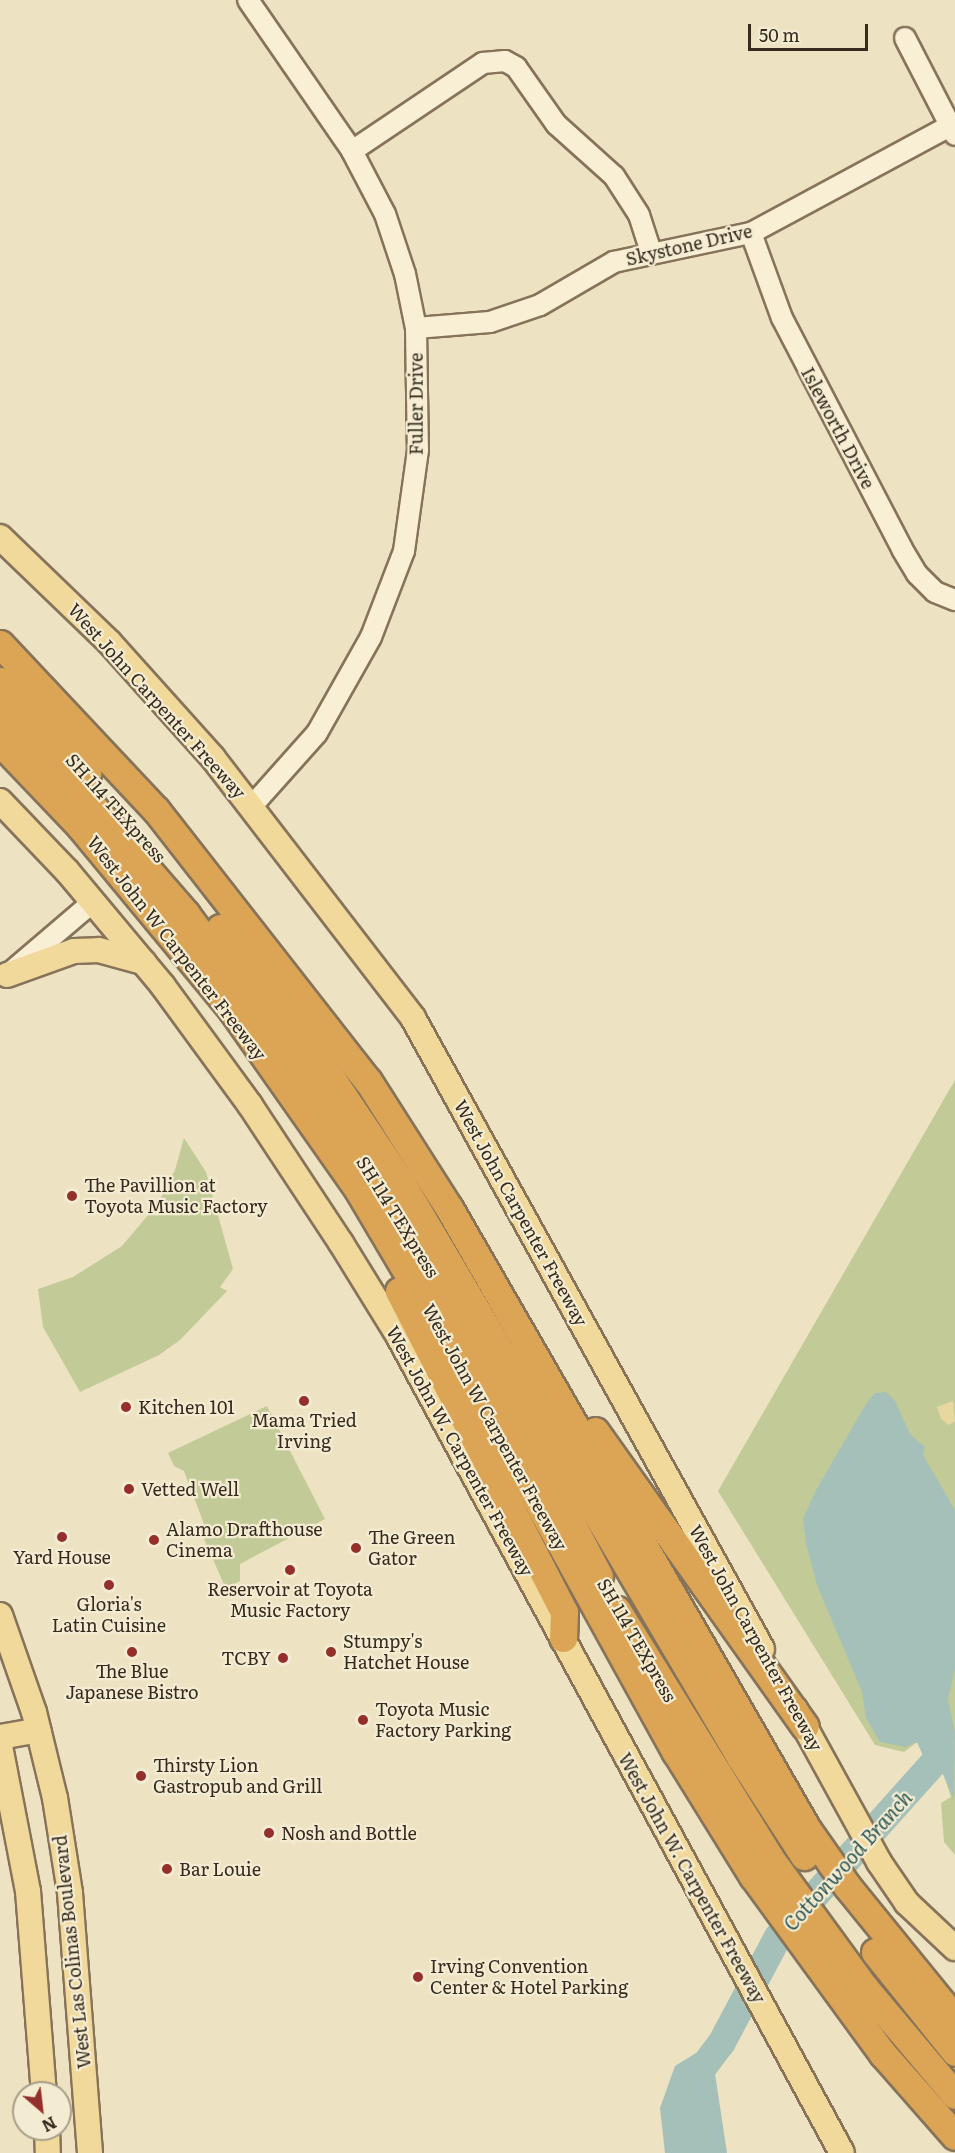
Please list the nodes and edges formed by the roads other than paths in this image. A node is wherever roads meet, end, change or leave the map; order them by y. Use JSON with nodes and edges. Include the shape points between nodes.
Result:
{"nodes":[{"id":1,"x":248,"y":0,"type":"edge"},
{"id":2,"x":904,"y":38,"type":"dead end"},
{"id":3,"x":953,"y":130,"type":"edge"},
{"id":4,"x":352,"y":151,"type":"junction"},
{"id":5,"x":751,"y":233,"type":"junction"},
{"id":6,"x":651,"y":252,"type":"junction"},
{"id":7,"x":416,"y":328,"type":"junction"},
{"id":8,"x":0,"y":537,"type":"edge"},
{"id":9,"x":955,"y":600,"type":"edge"},
{"id":10,"x":0,"y":622,"type":"edge"},
{"id":11,"x":0,"y":644,"type":"edge"},
{"id":12,"x":32,"y":677,"type":"junction"},
{"id":13,"x":0,"y":681,"type":"edge"},
{"id":14,"x":0,"y":710,"type":"edge"},
{"id":15,"x":0,"y":742,"type":"edge"},
{"id":16,"x":0,"y":801,"type":"edge"},
{"id":17,"x":252,"y":806,"type":"junction"},
{"id":18,"x":93,"y":902,"type":"junction"},
{"id":19,"x":144,"y":963,"type":"junction"},
{"id":20,"x":4,"y":979,"type":"edge"},
{"id":21,"x":359,"y":1191,"type":"junction"},
{"id":22,"x":505,"y":1304,"type":"junction"},
{"id":23,"x":0,"y":1615,"type":"edge"},
{"id":24,"x":563,"y":1638,"type":"junction"},
{"id":25,"x":805,"y":1726,"type":"junction"},
{"id":26,"x":38,"y":1731,"type":"junction"},
{"id":27,"x":0,"y":1737,"type":"edge"},
{"id":28,"x":0,"y":1746,"type":"edge"},
{"id":29,"x":799,"y":1834,"type":"junction"},
{"id":30,"x":762,"y":1867,"type":"junction"},
{"id":31,"x":843,"y":1896,"type":"junction"},
{"id":32,"x":810,"y":1936,"type":"junction"},
{"id":33,"x":955,"y":1948,"type":"edge"},
{"id":34,"x":955,"y":2019,"type":"edge"},
{"id":35,"x":955,"y":2052,"type":"edge"},
{"id":36,"x":43,"y":2081,"type":"edge"},
{"id":37,"x":955,"y":2095,"type":"edge"},
{"id":38,"x":955,"y":2136,"type":"edge"},
{"id":39,"x":90,"y":2153,"type":"edge"},
{"id":40,"x":842,"y":2153,"type":"edge"}],
"edges":[{"from":1,"to":4,"type":"street","name":"Fuller Drive"},
{"from":2,"to":3,"type":"street"},
{"from":3,"to":5,"type":"street","name":"Skystone Drive"},
{"from":4,"to":6,"type":"street","via":[[423,101],[495,59],[516,67],[556,124],[615,176],[639,216]]},
{"from":4,"to":7,"type":"street","name":"Fuller Drive","via":[[385,214],[405,274]]},
{"from":5,"to":6,"type":"street","name":"Skystone Drive"},
{"from":5,"to":9,"type":"street","name":"Isleworth Drive","via":[[782,318],[902,549],[917,574],[935,592]]},
{"from":6,"to":7,"type":"street","name":"Skystone Drive","via":[[614,262],[540,305],[490,322]]},
{"from":7,"to":17,"type":"street","name":"Fuller Drive","via":[[418,450],[404,551],[371,637],[345,687],[317,733]]},
{"from":8,"to":17,"type":"main road","name":"West John Carpenter Freeway","via":[[109,642]]},
{"from":10,"to":12,"type":"highway","via":[[25,648]]},
{"from":11,"to":12,"type":"highway"},
{"from":12,"to":22,"type":"highway","via":[[200,863],[368,1081]]},
{"from":13,"to":29,"type":"highway","name":"SH 114 TEXpress","via":[[103,790],[285,1008],[350,1102],[458,1273],[722,1726]]},
{"from":14,"to":30,"type":"highway","name":"SH 114 TEXpress","via":[[89,802],[186,914],[268,1020],[381,1186],[506,1399],[617,1609]]},
{"from":15,"to":21,"type":"highway","name":"West John W Carpenter Freeway","via":[[80,826],[218,992]]},
{"from":16,"to":18,"type":"main road","name":"West John W. Carpenter Freeway"},
{"from":17,"to":25,"type":"main road","name":"West John Carpenter Freeway","via":[[413,1018]]},
{"from":18,"to":19,"type":"main road","name":"West John W. Carpenter Freeway"},
{"from":18,"to":20,"type":"street"},
{"from":19,"to":20,"type":"main road","via":[[122,954],[74,951]]},
{"from":19,"to":24,"type":"main road","name":"West John W. Carpenter Freeway","via":[[250,1105],[342,1243],[399,1337]]},
{"from":21,"to":24,"type":"highway","via":[[364,1224],[564,1612]]},
{"from":21,"to":30,"type":"highway","name":"West John W Carpenter Freeway","via":[[462,1365],[676,1752]]},
{"from":22,"to":25,"type":"highway"},
{"from":22,"to":29,"type":"highway"},
{"from":23,"to":26,"type":"main road","name":"West Las Colinas Boulevard"},
{"from":24,"to":40,"type":"main road","name":"West John W. Carpenter Freeway"},
{"from":25,"to":33,"type":"main road","name":"West John Carpenter Freeway","via":[[879,1862],[907,1903]]},
{"from":26,"to":27,"type":"main road"},
{"from":26,"to":39,"type":"main road","name":"West Las Colinas Boulevard","via":[[70,1893]]},
{"from":28,"to":36,"type":"main road","name":"West Las Colinas Boulevard","via":[[28,1892]]},
{"from":29,"to":31,"type":"highway"},
{"from":30,"to":32,"type":"highway","name":"West John W Carpenter Freeway"},
{"from":31,"to":34,"type":"highway"},
{"from":31,"to":35,"type":"highway"},
{"from":32,"to":37,"type":"highway"},
{"from":32,"to":38,"type":"highway","name":"West John W Carpenter Freeway","via":[[883,2054]]}]}
